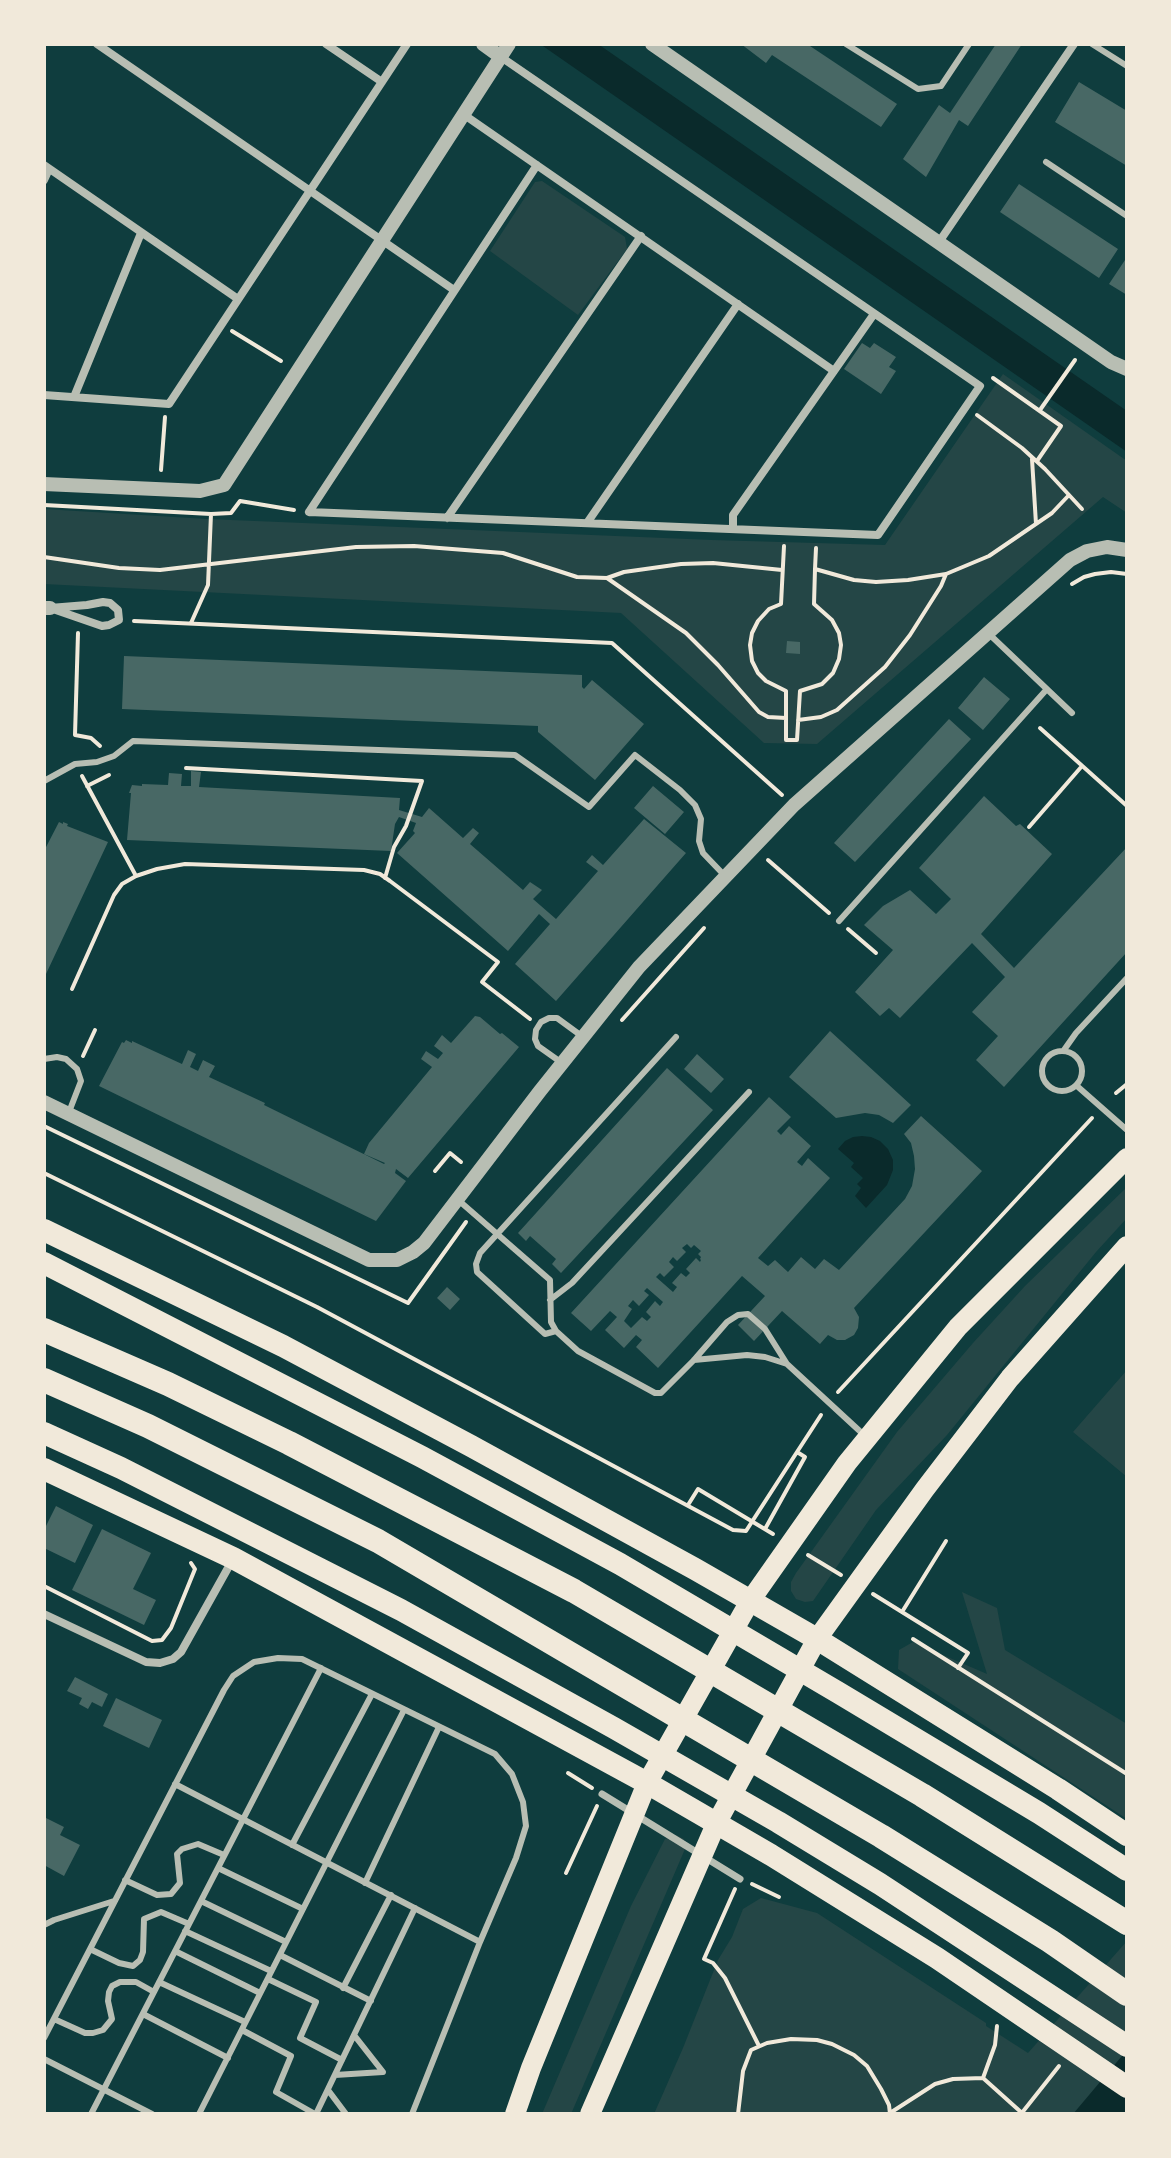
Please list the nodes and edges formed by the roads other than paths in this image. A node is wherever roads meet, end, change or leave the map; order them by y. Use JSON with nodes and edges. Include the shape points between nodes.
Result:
{"nodes":[{"id":1,"x":97,"y":44,"type":"edge"},
{"id":2,"x":326,"y":44,"type":"edge"},
{"id":3,"x":407,"y":44,"type":"edge"},
{"id":4,"x":483,"y":44,"type":"edge"},
{"id":5,"x":652,"y":44,"type":"edge"},
{"id":6,"x":846,"y":44,"type":"edge"},
{"id":7,"x":969,"y":44,"type":"edge"},
{"id":8,"x":1074,"y":44,"type":"edge"},
{"id":9,"x":1092,"y":44,"type":"edge"},
{"id":10,"x":505,"y":50,"type":"edge"},
{"id":11,"x":1127,"y":66,"type":"edge"},
{"id":12,"x":382,"y":82,"type":"junction"},
{"id":13,"x":463,"y":114,"type":"junction"},
{"id":14,"x":1046,"y":162,"type":"dead end"},
{"id":15,"x":537,"y":165,"type":"junction"},
{"id":16,"x":46,"y":167,"type":"edge"},
{"id":17,"x":44,"y":180,"type":"edge"},
{"id":18,"x":309,"y":191,"type":"junction"},
{"id":19,"x":1127,"y":216,"type":"edge"},
{"id":20,"x":141,"y":233,"type":"junction"},
{"id":21,"x":641,"y":236,"type":"junction"},
{"id":22,"x":382,"y":242,"type":"junction"},
{"id":23,"x":939,"y":242,"type":"junction"},
{"id":24,"x":454,"y":290,"type":"junction"},
{"id":25,"x":238,"y":299,"type":"junction"},
{"id":26,"x":738,"y":304,"type":"junction"},
{"id":27,"x":874,"y":314,"type":"junction"},
{"id":28,"x":1127,"y":369,"type":"edge"},
{"id":29,"x":834,"y":371,"type":"junction"},
{"id":30,"x":44,"y":395,"type":"edge"},
{"id":31,"x":74,"y":397,"type":"junction"},
{"id":32,"x":44,"y":484,"type":"edge"},
{"id":33,"x":447,"y":518,"type":"junction"},
{"id":34,"x":587,"y":523,"type":"junction"},
{"id":35,"x":733,"y":528,"type":"junction"},
{"id":36,"x":1127,"y":550,"type":"edge"},
{"id":37,"x":47,"y":608,"type":"edge"},
{"id":38,"x":988,"y":633,"type":"junction"},
{"id":39,"x":1047,"y":689,"type":"junction"},
{"id":40,"x":1072,"y":713,"type":"dead end"},
{"id":41,"x":44,"y":781,"type":"edge"},
{"id":42,"x":725,"y":876,"type":"junction"},
{"id":43,"x":839,"y":921,"type":"dead end"},
{"id":44,"x":1127,"y":978,"type":"edge"},
{"id":45,"x":583,"y":1037,"type":"junction"},
{"id":46,"x":676,"y":1037,"type":"dead end"},
{"id":47,"x":1064,"y":1050,"type":"junction"},
{"id":48,"x":44,"y":1059,"type":"edge"},
{"id":49,"x":562,"y":1063,"type":"junction"},
{"id":50,"x":1077,"y":1086,"type":"junction"},
{"id":51,"x":749,"y":1092,"type":"dead end"},
{"id":52,"x":44,"y":1102,"type":"edge"},
{"id":53,"x":68,"y":1113,"type":"junction"},
{"id":54,"x":1127,"y":1130,"type":"edge"},
{"id":55,"x":1127,"y":1158,"type":"edge"},
{"id":56,"x":457,"y":1199,"type":"junction"},
{"id":57,"x":44,"y":1230,"type":"edge"},
{"id":58,"x":498,"y":1234,"type":"junction"},
{"id":59,"x":1127,"y":1246,"type":"edge"},
{"id":60,"x":44,"y":1263,"type":"edge"},
{"id":61,"x":550,"y":1300,"type":"junction"},
{"id":62,"x":44,"y":1330,"type":"edge"},
{"id":63,"x":556,"y":1331,"type":"junction"},
{"id":64,"x":694,"y":1360,"type":"junction"},
{"id":65,"x":787,"y":1364,"type":"junction"},
{"id":66,"x":44,"y":1380,"type":"edge"},
{"id":67,"x":44,"y":1433,"type":"edge"},
{"id":68,"x":867,"y":1438,"type":"junction"},
{"id":69,"x":44,"y":1469,"type":"edge"},
{"id":70,"x":233,"y":1558,"type":"junction"},
{"id":71,"x":750,"y":1601,"type":"junction"},
{"id":72,"x":44,"y":1614,"type":"edge"},
{"id":73,"x":817,"y":1639,"type":"junction"},
{"id":74,"x":321,"y":1668,"type":"junction"},
{"id":75,"x":372,"y":1694,"type":"junction"},
{"id":76,"x":404,"y":1710,"type":"junction"},
{"id":77,"x":439,"y":1727,"type":"junction"},
{"id":78,"x":647,"y":1783,"type":"junction"},
{"id":79,"x":175,"y":1784,"type":"junction"},
{"id":80,"x":602,"y":1794,"type":"road end"},
{"id":81,"x":243,"y":1819,"type":"junction"},
{"id":82,"x":716,"y":1824,"type":"junction"},
{"id":83,"x":1127,"y":1835,"type":"edge"},
{"id":84,"x":292,"y":1845,"type":"junction"},
{"id":85,"x":224,"y":1855,"type":"junction"},
{"id":86,"x":327,"y":1862,"type":"junction"},
{"id":87,"x":218,"y":1868,"type":"junction"},
{"id":88,"x":1127,"y":1870,"type":"edge"},
{"id":89,"x":740,"y":1879,"type":"road end"},
{"id":90,"x":125,"y":1880,"type":"junction"},
{"id":91,"x":365,"y":1883,"type":"junction"},
{"id":92,"x":391,"y":1895,"type":"junction"},
{"id":93,"x":114,"y":1901,"type":"junction"},
{"id":94,"x":201,"y":1901,"type":"junction"},
{"id":95,"x":415,"y":1908,"type":"junction"},
{"id":96,"x":303,"y":1909,"type":"junction"},
{"id":97,"x":1127,"y":1923,"type":"edge"},
{"id":98,"x":44,"y":1925,"type":"edge"},
{"id":99,"x":187,"y":1927,"type":"junction"},
{"id":100,"x":286,"y":1942,"type":"junction"},
{"id":101,"x":480,"y":1942,"type":"junction"},
{"id":102,"x":90,"y":1949,"type":"junction"},
{"id":103,"x":175,"y":1951,"type":"junction"},
{"id":104,"x":280,"y":1955,"type":"junction"},
{"id":105,"x":271,"y":1971,"type":"junction"},
{"id":106,"x":268,"y":1979,"type":"junction"},
{"id":107,"x":159,"y":1982,"type":"junction"},
{"id":108,"x":343,"y":1988,"type":"junction"},
{"id":109,"x":154,"y":1992,"type":"junction"},
{"id":110,"x":260,"y":1993,"type":"junction"},
{"id":111,"x":1127,"y":1994,"type":"edge"},
{"id":112,"x":371,"y":2001,"type":"junction"},
{"id":113,"x":143,"y":2014,"type":"junction"},
{"id":114,"x":54,"y":2019,"type":"junction"},
{"id":115,"x":245,"y":2022,"type":"junction"},
{"id":116,"x":242,"y":2030,"type":"junction"},
{"id":117,"x":354,"y":2035,"type":"junction"},
{"id":118,"x":44,"y":2038,"type":"edge"},
{"id":119,"x":1127,"y":2046,"type":"edge"},
{"id":120,"x":228,"y":2058,"type":"junction"},
{"id":121,"x":44,"y":2059,"type":"edge"},
{"id":122,"x":342,"y":2060,"type":"junction"},
{"id":123,"x":335,"y":2075,"type":"junction"},
{"id":124,"x":1127,"y":2087,"type":"edge"},
{"id":125,"x":103,"y":2089,"type":"junction"},
{"id":126,"x":328,"y":2090,"type":"junction"},
{"id":127,"x":91,"y":2114,"type":"edge"},
{"id":128,"x":152,"y":2114,"type":"edge"},
{"id":129,"x":199,"y":2114,"type":"edge"},
{"id":130,"x":316,"y":2114,"type":"edge"},
{"id":131,"x":346,"y":2114,"type":"edge"},
{"id":132,"x":412,"y":2114,"type":"edge"},
{"id":133,"x":515,"y":2114,"type":"edge"},
{"id":134,"x":590,"y":2114,"type":"edge"}],
"edges":[{"from":1,"to":18,"type":"street"},
{"from":2,"to":12,"type":"street"},
{"from":3,"to":12,"type":"street"},
{"from":4,"to":10,"type":"street"},
{"from":5,"to":23,"type":"street"},
{"from":6,"to":7,"type":"lane","via":[[918,89],[941,86]]},
{"from":8,"to":23,"type":"street"},
{"from":9,"to":11,"type":"lane"},
{"from":10,"to":13,"type":"street"},
{"from":10,"to":27,"type":"street"},
{"from":12,"to":18,"type":"street"},
{"from":13,"to":15,"type":"street"},
{"from":13,"to":22,"type":"street"},
{"from":14,"to":19,"type":"lane"},
{"from":15,"to":21,"type":"street"},
{"from":15,"to":24,"type":"street"},
{"from":16,"to":17,"type":"street"},
{"from":16,"to":20,"type":"street"},
{"from":18,"to":22,"type":"street"},
{"from":18,"to":25,"type":"street"},
{"from":20,"to":25,"type":"street"},
{"from":20,"to":31,"type":"street"},
{"from":21,"to":26,"type":"street"},
{"from":21,"to":33,"type":"street"},
{"from":22,"to":24,"type":"street"},
{"from":22,"to":32,"type":"street","via":[[224,485],[200,491]]},
{"from":23,"to":28,"type":"street"},
{"from":24,"to":33,"type":"street","via":[[309,512]]},
{"from":25,"to":31,"type":"street","via":[[169,404]]},
{"from":26,"to":29,"type":"street"},
{"from":26,"to":34,"type":"street"},
{"from":27,"to":29,"type":"street"},
{"from":27,"to":35,"type":"street","via":[[980,386],[878,535]]},
{"from":29,"to":35,"type":"street","via":[[733,515]]},
{"from":30,"to":31,"type":"street"},
{"from":33,"to":34,"type":"street"},
{"from":34,"to":35,"type":"street"},
{"from":36,"to":38,"type":"street","via":[[1107,547],[1070,560]]},
{"from":37,"to":37,"type":"street","via":[[110,603],[119,620],[102,626]]},
{"from":38,"to":39,"type":"lane"},
{"from":38,"to":42,"type":"street","via":[[794,805]]},
{"from":39,"to":40,"type":"lane"},
{"from":39,"to":43,"type":"lane"},
{"from":41,"to":42,"type":"lane","via":[[75,764],[114,756],[133,741],[515,755],[589,807],[635,755],[695,805],[703,853]]},
{"from":42,"to":45,"type":"street","via":[[639,967]]},
{"from":44,"to":47,"type":"lane"},
{"from":45,"to":49,"type":"street"},
{"from":45,"to":49,"type":"lane","via":[[557,1018],[541,1022],[538,1046]]},
{"from":46,"to":58,"type":"lane"},
{"from":47,"to":50,"type":"lane","via":[[1082,1067]]},
{"from":47,"to":50,"type":"lane","via":[[1046,1059],[1043,1077],[1057,1091]]},
{"from":48,"to":53,"type":"lane","via":[[66,1059],[77,1069],[81,1081]]},
{"from":49,"to":56,"type":"street"},
{"from":50,"to":54,"type":"lane"},
{"from":51,"to":61,"type":"lane","via":[[572,1283]]},
{"from":52,"to":53,"type":"street"},
{"from":53,"to":56,"type":"street","via":[[369,1260],[397,1260],[413,1252]]},
{"from":55,"to":68,"type":"main road","via":[[958,1327]]},
{"from":56,"to":58,"type":"lane"},
{"from":57,"to":71,"type":"highway","via":[[283,1346]]},
{"from":58,"to":61,"type":"lane","via":[[550,1280]]},
{"from":58,"to":63,"type":"lane","via":[[480,1253],[477,1272],[545,1334]]},
{"from":59,"to":73,"type":"main road","via":[[1010,1378]]},
{"from":60,"to":88,"type":"highway","via":[[620,1564]]},
{"from":61,"to":63,"type":"lane"},
{"from":62,"to":97,"type":"highway","via":[[168,1384],[574,1591],[922,1795]]},
{"from":63,"to":64,"type":"lane","via":[[578,1351],[655,1393]]},
{"from":64,"to":65,"type":"lane","via":[[747,1355]]},
{"from":64,"to":65,"type":"lane","via":[[727,1322],[746,1314],[765,1329]]},
{"from":65,"to":68,"type":"lane"},
{"from":66,"to":111,"type":"highway","via":[[378,1541],[881,1836]]},
{"from":67,"to":119,"type":"highway","via":[[401,1610],[628,1736],[880,1884]]},
{"from":68,"to":71,"type":"main road"},
{"from":69,"to":70,"type":"highway"},
{"from":70,"to":72,"type":"street","via":[[181,1652],[160,1663],[146,1662]]},
{"from":70,"to":78,"type":"highway"},
{"from":71,"to":73,"type":"highway"},
{"from":71,"to":78,"type":"main road"},
{"from":73,"to":82,"type":"main road"},
{"from":73,"to":83,"type":"highway"},
{"from":74,"to":75,"type":"lane"},
{"from":74,"to":79,"type":"lane","via":[[290,1658],[264,1659],[244,1667],[224,1690]]},
{"from":74,"to":81,"type":"lane"},
{"from":75,"to":76,"type":"lane"},
{"from":75,"to":84,"type":"lane"},
{"from":76,"to":77,"type":"lane"},
{"from":76,"to":86,"type":"lane"},
{"from":77,"to":91,"type":"lane"},
{"from":77,"to":101,"type":"lane","via":[[505,1763],[526,1816],[516,1858]]},
{"from":78,"to":82,"type":"highway"},
{"from":78,"to":133,"type":"main road"},
{"from":79,"to":81,"type":"lane"},
{"from":79,"to":90,"type":"lane"},
{"from":80,"to":89,"type":"street"},
{"from":81,"to":84,"type":"lane"},
{"from":81,"to":85,"type":"lane"},
{"from":82,"to":124,"type":"highway","via":[[937,1958]]},
{"from":82,"to":134,"type":"main road"},
{"from":84,"to":86,"type":"lane"},
{"from":85,"to":87,"type":"lane"},
{"from":85,"to":90,"type":"lane","via":[[198,1844],[182,1849],[177,1854],[180,1883],[171,1894],[157,1895]]},
{"from":86,"to":91,"type":"lane"},
{"from":86,"to":96,"type":"lane"},
{"from":87,"to":94,"type":"lane"},
{"from":87,"to":96,"type":"lane"},
{"from":90,"to":93,"type":"lane"},
{"from":91,"to":92,"type":"lane"},
{"from":92,"to":95,"type":"lane"},
{"from":92,"to":108,"type":"lane"},
{"from":93,"to":98,"type":"lane"},
{"from":93,"to":102,"type":"lane"},
{"from":94,"to":99,"type":"lane"},
{"from":94,"to":100,"type":"lane"},
{"from":95,"to":101,"type":"lane"},
{"from":95,"to":112,"type":"lane"},
{"from":96,"to":100,"type":"lane"},
{"from":99,"to":102,"type":"lane","via":[[161,1912],[144,1919],[143,1952],[133,1966]]},
{"from":99,"to":103,"type":"lane"},
{"from":99,"to":105,"type":"lane"},
{"from":100,"to":104,"type":"lane"},
{"from":101,"to":132,"type":"lane"},
{"from":102,"to":114,"type":"lane"},
{"from":103,"to":107,"type":"lane"},
{"from":103,"to":110,"type":"lane"},
{"from":104,"to":105,"type":"lane"},
{"from":104,"to":108,"type":"lane"},
{"from":105,"to":106,"type":"lane"},
{"from":106,"to":110,"type":"lane"},
{"from":106,"to":122,"type":"lane","via":[[316,2002],[300,2038]]},
{"from":107,"to":109,"type":"lane"},
{"from":107,"to":115,"type":"lane"},
{"from":108,"to":112,"type":"lane"},
{"from":109,"to":113,"type":"lane"},
{"from":109,"to":114,"type":"lane","via":[[136,1982],[112,1986],[112,2019],[93,2033]]},
{"from":110,"to":115,"type":"lane"},
{"from":112,"to":117,"type":"lane"},
{"from":113,"to":120,"type":"lane"},
{"from":113,"to":125,"type":"lane"},
{"from":114,"to":118,"type":"lane"},
{"from":115,"to":116,"type":"lane"},
{"from":116,"to":120,"type":"lane"},
{"from":116,"to":130,"type":"lane","via":[[291,2056],[276,2092]]},
{"from":117,"to":122,"type":"lane"},
{"from":117,"to":123,"type":"lane","via":[[383,2072]]},
{"from":120,"to":129,"type":"lane"},
{"from":121,"to":125,"type":"lane"},
{"from":122,"to":123,"type":"lane"},
{"from":123,"to":126,"type":"lane"},
{"from":125,"to":127,"type":"lane"},
{"from":125,"to":128,"type":"lane"},
{"from":126,"to":130,"type":"lane"},
{"from":126,"to":131,"type":"lane"}]}
